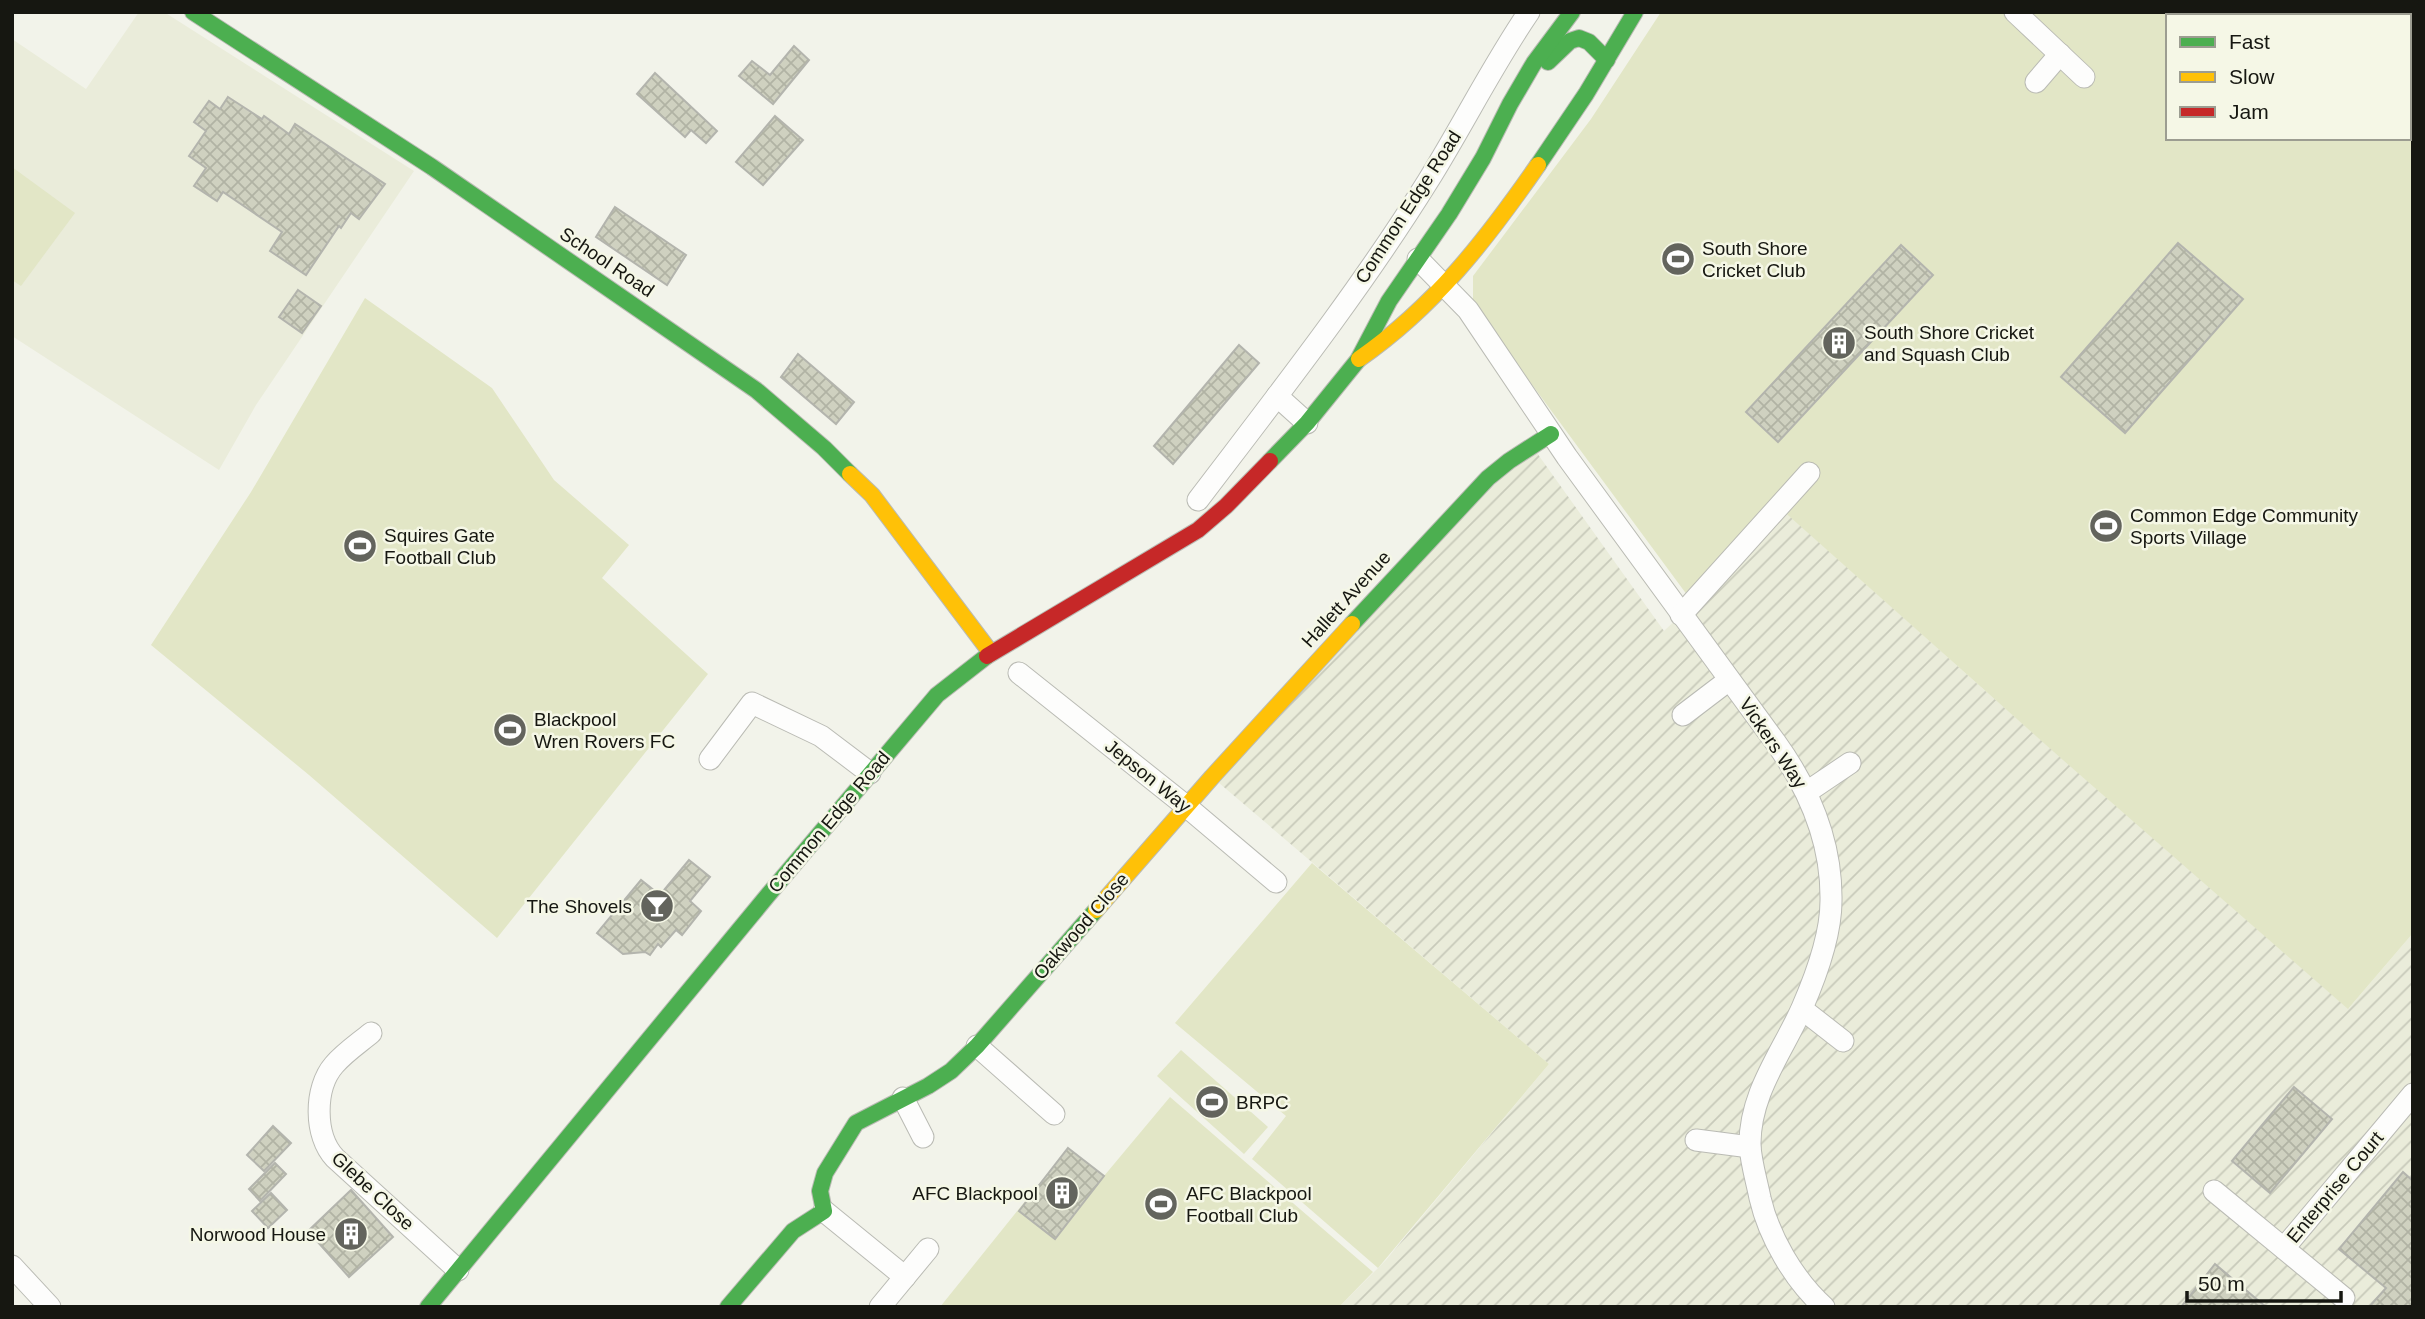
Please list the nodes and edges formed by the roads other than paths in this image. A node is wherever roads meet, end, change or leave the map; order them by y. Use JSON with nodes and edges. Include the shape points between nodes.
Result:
{"nodes":[{"id":1,"x":193,"y":12,"type":"edge"},
{"id":2,"x":1529,"y":12,"type":"edge"},
{"id":3,"x":1572,"y":12,"type":"edge"},
{"id":4,"x":1635,"y":12,"type":"edge"},
{"id":5,"x":2015,"y":12,"type":"edge"},
{"id":6,"x":2060,"y":54,"type":"junction"},
{"id":7,"x":1607,"y":60,"type":"junction"},
{"id":8,"x":2084,"y":77,"type":"dead end"},
{"id":9,"x":2036,"y":82,"type":"dead end"},
{"id":10,"x":1502,"y":122,"type":"junction"},
{"id":11,"x":1418,"y":259,"type":"junction"},
{"id":12,"x":1461,"y":268,"type":"junction"},
{"id":13,"x":1446,"y":286,"type":"junction"},
{"id":14,"x":1429,"y":305,"type":"junction"},
{"id":15,"x":1468,"y":310,"type":"junction"},
{"id":16,"x":1358,"y":360,"type":"junction"},
{"id":17,"x":1277,"y":396,"type":"junction"},
{"id":18,"x":1307,"y":422,"type":"junction"},
{"id":19,"x":1551,"y":434,"type":"junction"},
{"id":20,"x":1809,"y":473,"type":"dead end"},
{"id":21,"x":1198,"y":500,"type":"dead end"},
{"id":22,"x":952,"y":600,"type":"junction"},
{"id":23,"x":1681,"y":615,"type":"junction"},
{"id":24,"x":988,"y":621,"type":"dead end"},
{"id":25,"x":1009,"y":628,"type":"dead end"},
{"id":26,"x":1025,"y":632,"type":"junction"},
{"id":27,"x":991,"y":653,"type":"junction"},
{"id":28,"x":1019,"y":673,"type":"dead end"},
{"id":29,"x":1729,"y":680,"type":"junction"},
{"id":30,"x":1683,"y":715,"type":"dead end"},
{"id":31,"x":710,"y":759,"type":"dead end"},
{"id":32,"x":1850,"y":763,"type":"dead end"},
{"id":33,"x":870,"y":773,"type":"junction"},
{"id":34,"x":1807,"y":792,"type":"junction"},
{"id":35,"x":1186,"y":806,"type":"junction"},
{"id":36,"x":1276,"y":882,"type":"dead end"},
{"id":37,"x":1802,"y":1009,"type":"junction"},
{"id":38,"x":371,"y":1032,"type":"dead end"},
{"id":39,"x":1843,"y":1041,"type":"dead end"},
{"id":40,"x":977,"y":1046,"type":"junction"},
{"id":41,"x":2413,"y":1094,"type":"edge"},
{"id":42,"x":903,"y":1098,"type":"junction"},
{"id":43,"x":1054,"y":1114,"type":"dead end"},
{"id":44,"x":923,"y":1137,"type":"dead end"},
{"id":45,"x":1696,"y":1140,"type":"dead end"},
{"id":46,"x":1750,"y":1147,"type":"junction"},
{"id":47,"x":2214,"y":1191,"type":"dead end"},
{"id":48,"x":824,"y":1211,"type":"junction"},
{"id":49,"x":2284,"y":1248,"type":"junction"},
{"id":50,"x":928,"y":1249,"type":"dead end"},
{"id":51,"x":12,"y":1266,"type":"edge"},
{"id":52,"x":458,"y":1270,"type":"junction"},
{"id":53,"x":905,"y":1278,"type":"junction"},
{"id":54,"x":2344,"y":1298,"type":"dead end"},
{"id":55,"x":50,"y":1307,"type":"edge"},
{"id":56,"x":428,"y":1307,"type":"edge"},
{"id":57,"x":728,"y":1307,"type":"edge"},
{"id":58,"x":880,"y":1307,"type":"edge"},
{"id":59,"x":1824,"y":1307,"type":"edge"}],
"edges":[{"from":1,"to":22,"type":"main road","name":"School Road","via":[[432,167],[756,390],[872,495]]},
{"from":2,"to":17,"type":"street","name":"Common Edge Road","via":[[1402,221]]},
{"from":3,"to":10,"type":"main road","name":"Common Edge Road","via":[[1534,63]]},
{"from":4,"to":7,"type":"main road","name":"Common Edge Road"},
{"from":5,"to":6,"type":"street"},
{"from":6,"to":8,"type":"street"},
{"from":6,"to":9,"type":"street"},
{"from":7,"to":10,"type":"main road","via":[[1585,40],[1570,41],[1545,65],[1518,107]]},
{"from":7,"to":12,"type":"main road","name":"Common Edge Road","via":[[1565,127]]},
{"from":10,"to":11,"type":"main road","name":"Common Edge Road"},
{"from":11,"to":13,"type":"street","name":"Vickers Way"},
{"from":11,"to":16,"type":"main road","name":"Common Edge Road","via":[[1389,300]]},
{"from":12,"to":13,"type":"main road","name":"Common Edge Road"},
{"from":12,"to":15,"type":"street","name":"Vickers Way"},
{"from":13,"to":14,"type":"main road","name":"Common Edge Road"},
{"from":13,"to":15,"type":"street","name":"Vickers Way"},
{"from":14,"to":15,"type":"street"},
{"from":14,"to":16,"type":"main road","name":"Common Edge Road"},
{"from":15,"to":19,"type":"street","name":"Vickers Way"},
{"from":16,"to":18,"type":"main road","name":"Common Edge Road"},
{"from":17,"to":18,"type":"street"},
{"from":17,"to":21,"type":"street","name":"Common Edge Road"},
{"from":18,"to":26,"type":"main road","name":"Common Edge Road","via":[[1212,519]]},
{"from":19,"to":23,"type":"street","name":"Vickers Way"},
{"from":19,"to":35,"type":"main road","name":"Hallett Avenue","via":[[1488,478]]},
{"from":20,"to":23,"type":"street"},
{"from":22,"to":24,"type":"main road","name":"School Road"},
{"from":22,"to":27,"type":"main road","name":"School Road"},
{"from":23,"to":29,"type":"street","name":"Vickers Way"},
{"from":25,"to":26,"type":"main road"},
{"from":26,"to":27,"type":"main road","name":"Common Edge Road"},
{"from":27,"to":33,"type":"main road","name":"Common Edge Road","via":[[937,695]]},
{"from":28,"to":35,"type":"street","name":"Jepson Way"},
{"from":29,"to":30,"type":"street"},
{"from":29,"to":34,"type":"street","name":"Vickers Way"},
{"from":31,"to":33,"type":"street","via":[[752,704],[821,736]]},
{"from":32,"to":34,"type":"street"},
{"from":33,"to":52,"type":"main road","name":"Common Edge Road"},
{"from":34,"to":37,"type":"street","name":"Vickers Way","via":[[1819,823],[1831,901],[1825,943]]},
{"from":35,"to":36,"type":"street","name":"Jepson Way"},
{"from":35,"to":40,"type":"main road","name":"Oakwood Close"},
{"from":37,"to":39,"type":"street"},
{"from":37,"to":46,"type":"street","name":"Vickers Way","via":[[1759,1094]]},
{"from":38,"to":52,"type":"street","name":"Glebe Close","via":[[326,1078],[320,1111],[325,1144]]},
{"from":40,"to":42,"type":"main road","name":"Oakwood Close","via":[[951,1071]]},
{"from":40,"to":43,"type":"street"},
{"from":41,"to":49,"type":"street","name":"Enterprise Court"},
{"from":42,"to":44,"type":"street"},
{"from":42,"to":48,"type":"main road","name":"Oakwood Close","via":[[856,1123],[825,1173],[820,1191]]},
{"from":45,"to":46,"type":"street"},
{"from":46,"to":59,"type":"street","name":"Vickers Way","via":[[1764,1214],[1784,1257]]},
{"from":47,"to":49,"type":"street","name":"Enterprise Court"},
{"from":48,"to":53,"type":"street"},
{"from":48,"to":57,"type":"main road","via":[[793,1231]]},
{"from":49,"to":54,"type":"street","name":"Enterprise Court"},
{"from":50,"to":53,"type":"street"},
{"from":51,"to":55,"type":"street"},
{"from":52,"to":56,"type":"main road","name":"Common Edge Road"},
{"from":53,"to":58,"type":"street"}]}
